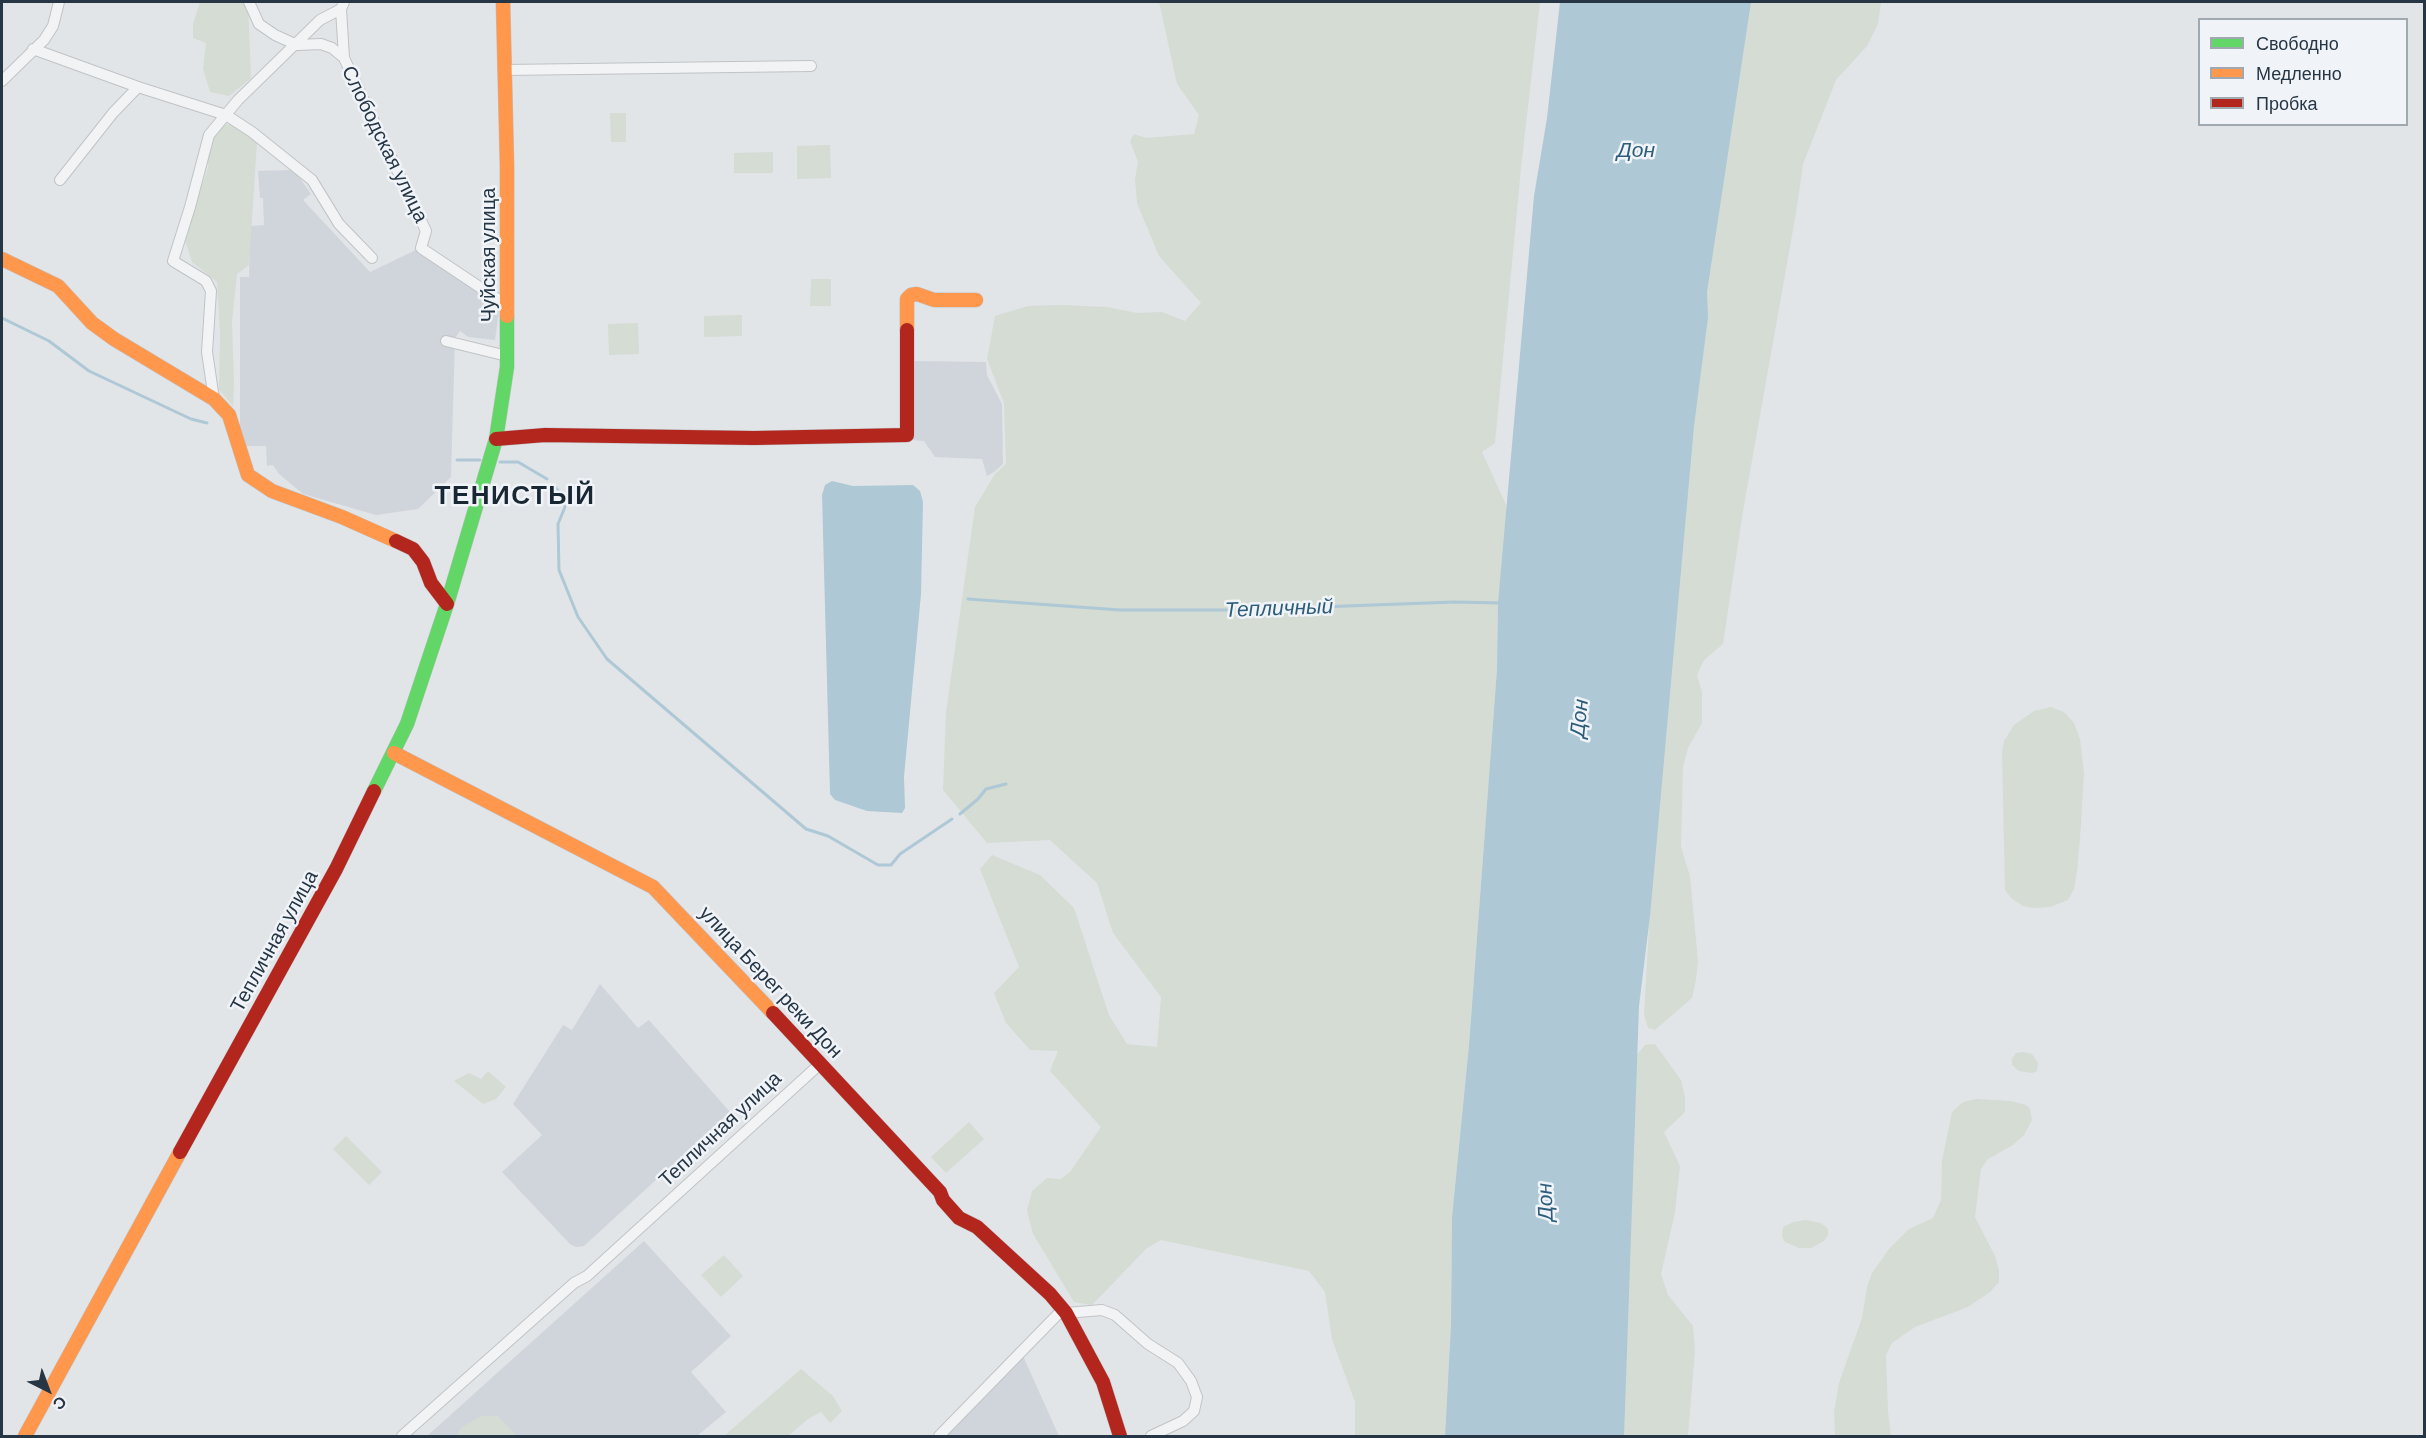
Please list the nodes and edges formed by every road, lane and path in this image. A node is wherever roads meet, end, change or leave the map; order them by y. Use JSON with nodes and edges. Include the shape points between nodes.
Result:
{"nodes":[{"id":1,"x":59,"y":2,"type":"edge"},
{"id":2,"x":249,"y":2,"type":"edge"},
{"id":3,"x":503,"y":2,"type":"edge"},
{"id":4,"x":342,"y":5,"type":"edge"},
{"id":5,"x":297,"y":45,"type":"junction"},
{"id":6,"x":33,"y":49,"type":"junction"},
{"id":7,"x":344,"y":58,"type":"junction"},
{"id":8,"x":811,"y":66,"type":"dead end"},
{"id":9,"x":505,"y":70,"type":"junction"},
{"id":10,"x":2,"y":81,"type":"edge"},
{"id":11,"x":138,"y":87,"type":"junction"},
{"id":12,"x":226,"y":115,"type":"junction"},
{"id":13,"x":60,"y":180,"type":"dead end"},
{"id":14,"x":372,"y":258,"type":"dead end"},
{"id":15,"x":2,"y":259,"type":"edge"},
{"id":16,"x":976,"y":300,"type":"dead end"},
{"id":17,"x":508,"y":306,"type":"junction"},
{"id":18,"x":446,"y":341,"type":"dead end"},
{"id":19,"x":507,"y":356,"type":"junction"},
{"id":20,"x":214,"y":399,"type":"junction"},
{"id":21,"x":496,"y":439,"type":"junction"},
{"id":22,"x":447,"y":604,"type":"junction"},
{"id":23,"x":394,"y":753,"type":"junction"},
{"id":24,"x":820,"y":1063,"type":"junction"},
{"id":25,"x":1065,"y":1311,"type":"junction"},
{"id":26,"x":25,"y":1437,"type":"edge"},
{"id":27,"x":402,"y":1437,"type":"edge"},
{"id":28,"x":939,"y":1437,"type":"edge"},
{"id":29,"x":1120,"y":1437,"type":"edge"},
{"id":30,"x":1151,"y":1437,"type":"edge"}],
"edges":[{"from":1,"to":6,"type":"street","via":[[53,26]]},
{"from":2,"to":5,"type":"street","via":[[258,24]]},
{"from":3,"to":9,"type":"street","name":"Чуйская улица"},
{"from":4,"to":5,"type":"street"},
{"from":4,"to":7,"type":"street"},
{"from":5,"to":7,"type":"street","name":"Слободская улица","via":[[321,44]]},
{"from":5,"to":12,"type":"street"},
{"from":6,"to":10,"type":"street"},
{"from":6,"to":11,"type":"street"},
{"from":7,"to":17,"type":"street","name":"Слободская улица","via":[[426,231],[421,248]]},
{"from":8,"to":9,"type":"street"},
{"from":9,"to":17,"type":"street","name":"Чуйская улица"},
{"from":11,"to":12,"type":"street"},
{"from":11,"to":13,"type":"street"},
{"from":12,"to":14,"type":"street","via":[[312,180],[339,224]]},
{"from":12,"to":20,"type":"street","via":[[209,135],[172,261],[206,281],[211,291],[207,352]]},
{"from":15,"to":20,"type":"street","via":[[58,286],[92,323],[114,339]]},
{"from":16,"to":21,"type":"street","via":[[934,300],[917,294],[907,299],[907,435],[545,435]]},
{"from":17,"to":19,"type":"street","name":"Чуйская улица"},
{"from":18,"to":19,"type":"street"},
{"from":19,"to":21,"type":"street","name":"Чуйская улица"},
{"from":20,"to":22,"type":"street","via":[[229,415],[248,475],[272,491],[413,549]]},
{"from":21,"to":22,"type":"street","name":"Тепличная улица"},
{"from":22,"to":23,"type":"street","name":"Тепличная улица"},
{"from":23,"to":24,"type":"street","name":"улица Берег реки Дон","via":[[653,888]]},
{"from":23,"to":26,"type":"street","name":"Тепличная улица","via":[[336,869]]},
{"from":24,"to":25,"type":"street","name":"улица Берег реки Дон","via":[[940,1192],[959,1218],[977,1227]]},
{"from":24,"to":27,"type":"street","name":"Тепличная улица","via":[[587,1276],[574,1283]]},
{"from":25,"to":28,"type":"street"},
{"from":25,"to":29,"type":"street","name":"улица Берег реки Дон","via":[[1103,1382]]},
{"from":25,"to":30,"type":"street","via":[[1102,1310],[1115,1315],[1148,1344],[1178,1363],[1191,1381],[1197,1397],[1194,1411]]}]}
